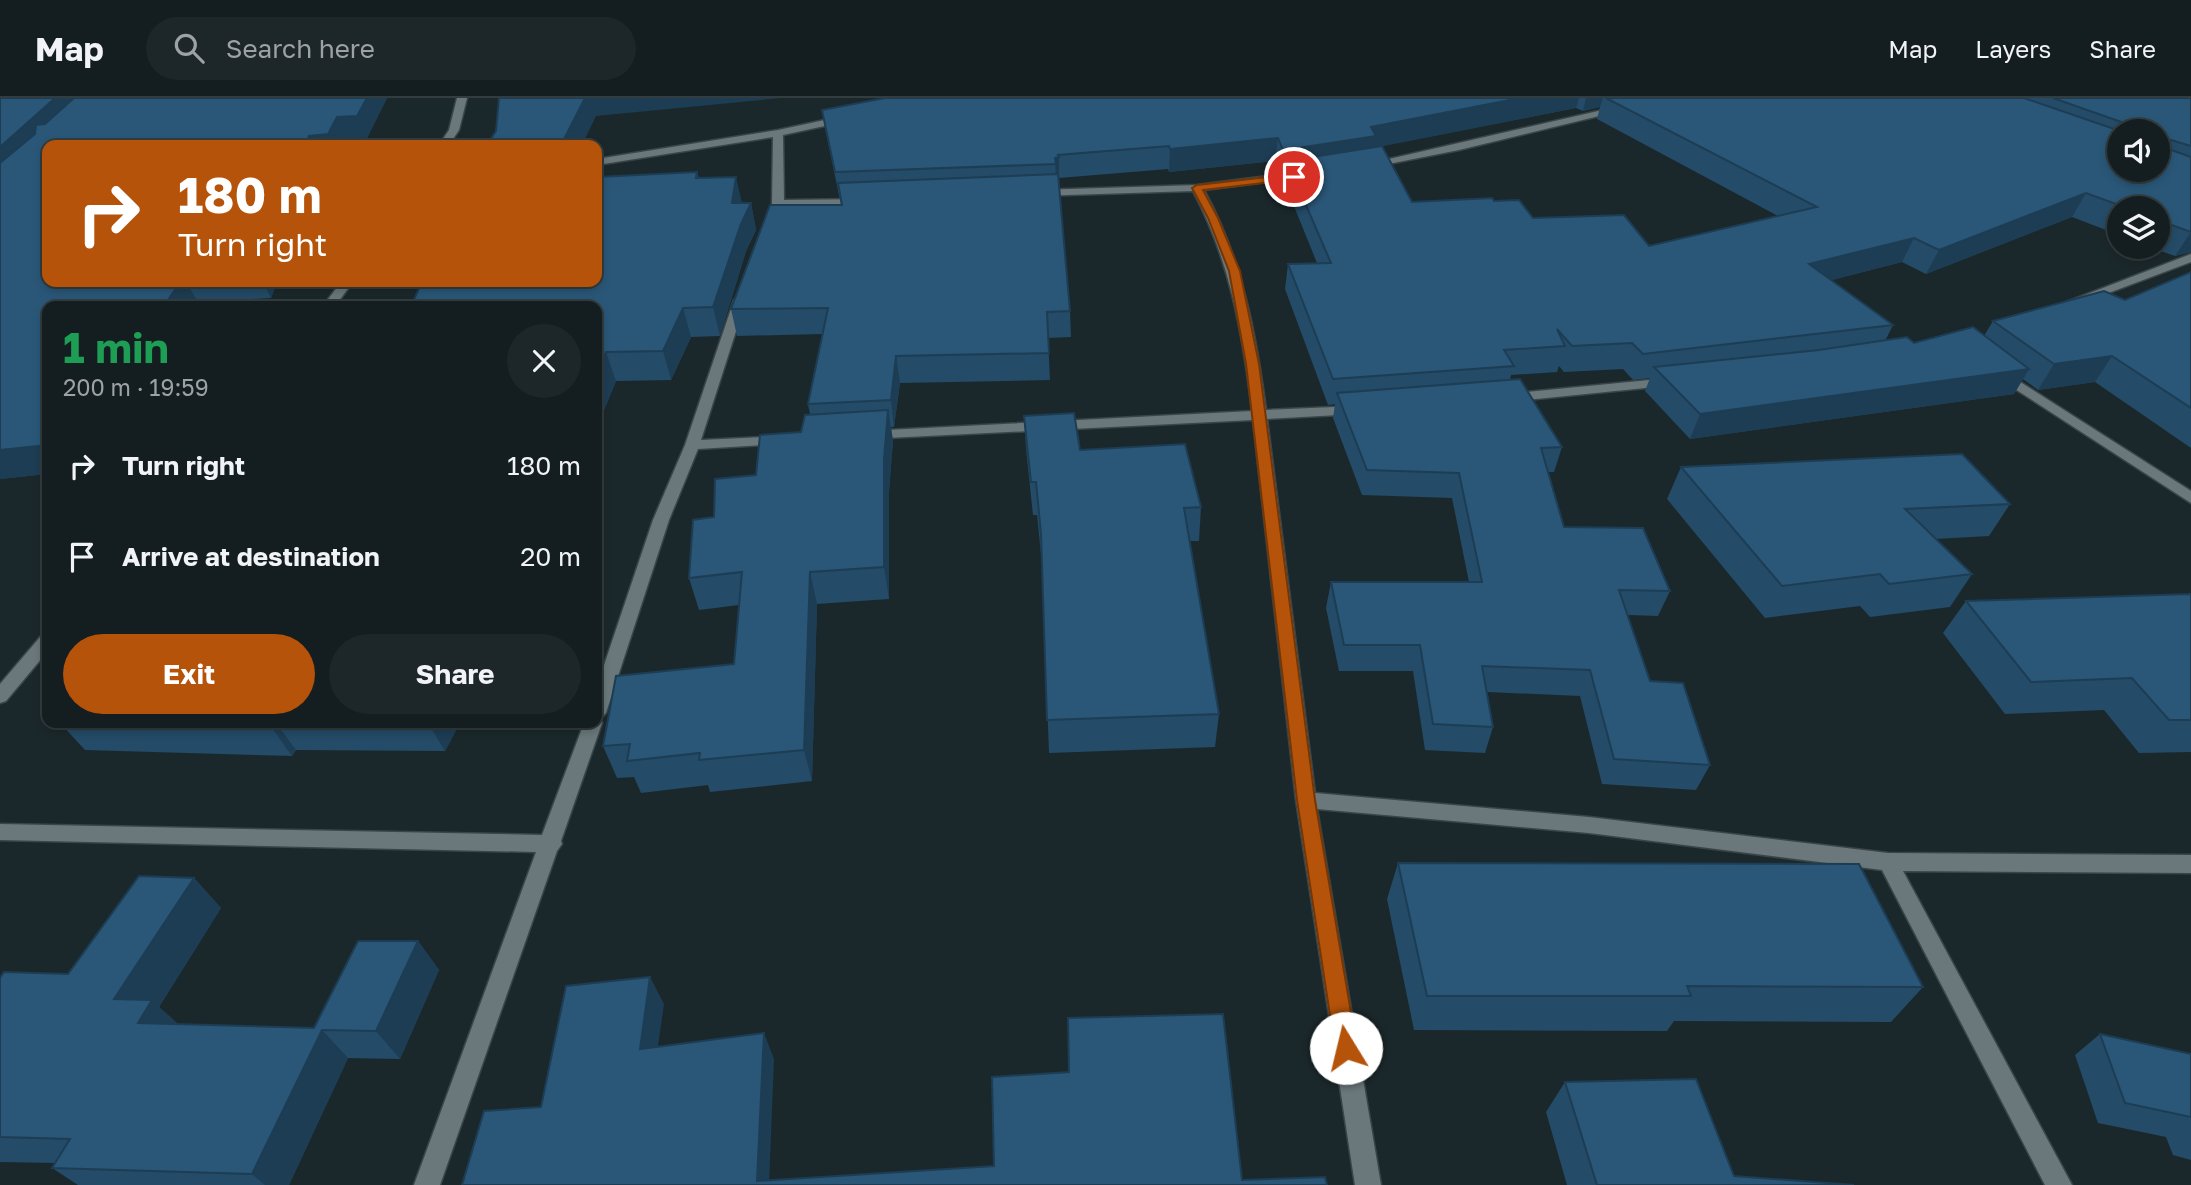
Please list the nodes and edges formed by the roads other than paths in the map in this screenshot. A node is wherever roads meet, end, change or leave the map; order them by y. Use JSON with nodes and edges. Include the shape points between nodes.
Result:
{"nodes":[{"id":1,"x":462,"y":98,"type":"edge"},
{"id":2,"x":1609,"y":98,"type":"edge"},
{"id":3,"x":1668,"y":98,"type":"edge"},
{"id":4,"x":1627,"y":106,"type":"junction"},
{"id":5,"x":856,"y":117,"type":"edge"},
{"id":6,"x":778,"y":133,"type":"junction"},
{"id":7,"x":447,"y":140,"type":"edge"},
{"id":8,"x":602,"y":161,"type":"edge"},
{"id":9,"x":1351,"y":168,"type":"edge"},
{"id":10,"x":1325,"y":172,"type":"edge"},
{"id":11,"x":1197,"y":188,"type":"junction"},
{"id":12,"x":1027,"y":193,"type":"edge"},
{"id":13,"x":875,"y":200,"type":"edge"},
{"id":14,"x":778,"y":204,"type":"junction"},
{"id":15,"x":766,"y":228,"type":"edge"},
{"id":16,"x":2191,"y":258,"type":"edge"},
{"id":17,"x":743,"y":289,"type":"edge"},
{"id":18,"x":2062,"y":306,"type":"edge"},
{"id":19,"x":1990,"y":365,"type":"edge"},
{"id":20,"x":1682,"y":381,"type":"edge"},
{"id":21,"x":1494,"y":399,"type":"edge"},
{"id":22,"x":1375,"y":409,"type":"edge"},
{"id":23,"x":1257,"y":415,"type":"junction"},
{"id":24,"x":857,"y":436,"type":"edge"},
{"id":25,"x":802,"y":439,"type":"edge"},
{"id":26,"x":692,"y":445,"type":"junction"},
{"id":27,"x":2191,"y":498,"type":"edge"},
{"id":28,"x":42,"y":646,"type":"edge"},
{"id":29,"x":0,"y":696,"type":"edge"},
{"id":30,"x":602,"y":698,"type":"edge"},
{"id":31,"x":591,"y":728,"type":"edge"},
{"id":32,"x":1306,"y":800,"type":"junction"},
{"id":33,"x":0,"y":832,"type":"edge"},
{"id":34,"x":552,"y":844,"type":"junction"},
{"id":35,"x":1888,"y":862,"type":"junction"},
{"id":36,"x":2191,"y":864,"type":"edge"},
{"id":37,"x":427,"y":1185,"type":"edge"},
{"id":38,"x":1368,"y":1185,"type":"edge"},
{"id":39,"x":2059,"y":1185,"type":"edge"}],
"edges":[{"from":1,"to":7,"type":"street"},
{"from":2,"to":4,"type":"street"},
{"from":3,"to":4,"type":"street"},
{"from":4,"to":9,"type":"street"},
{"from":5,"to":6,"type":"street"},
{"from":6,"to":8,"type":"street"},
{"from":6,"to":14,"type":"street"},
{"from":10,"to":11,"type":"street"},
{"from":11,"to":12,"type":"street"},
{"from":11,"to":23,"type":"street","via":[[1234,271],[1253,364]]},
{"from":13,"to":14,"type":"street"},
{"from":14,"to":15,"type":"street"},
{"from":16,"to":18,"type":"street"},
{"from":17,"to":26,"type":"street"},
{"from":19,"to":27,"type":"street"},
{"from":20,"to":21,"type":"street"},
{"from":22,"to":23,"type":"street"},
{"from":23,"to":24,"type":"street"},
{"from":23,"to":32,"type":"street"},
{"from":25,"to":26,"type":"street"},
{"from":26,"to":30,"type":"street","via":[[661,520]]},
{"from":28,"to":29,"type":"street"},
{"from":31,"to":34,"type":"street"},
{"from":32,"to":35,"type":"street","via":[[1589,825]]},
{"from":32,"to":38,"type":"street"},
{"from":33,"to":34,"type":"street"},
{"from":34,"to":37,"type":"street"},
{"from":35,"to":36,"type":"street"},
{"from":35,"to":39,"type":"street"}]}
